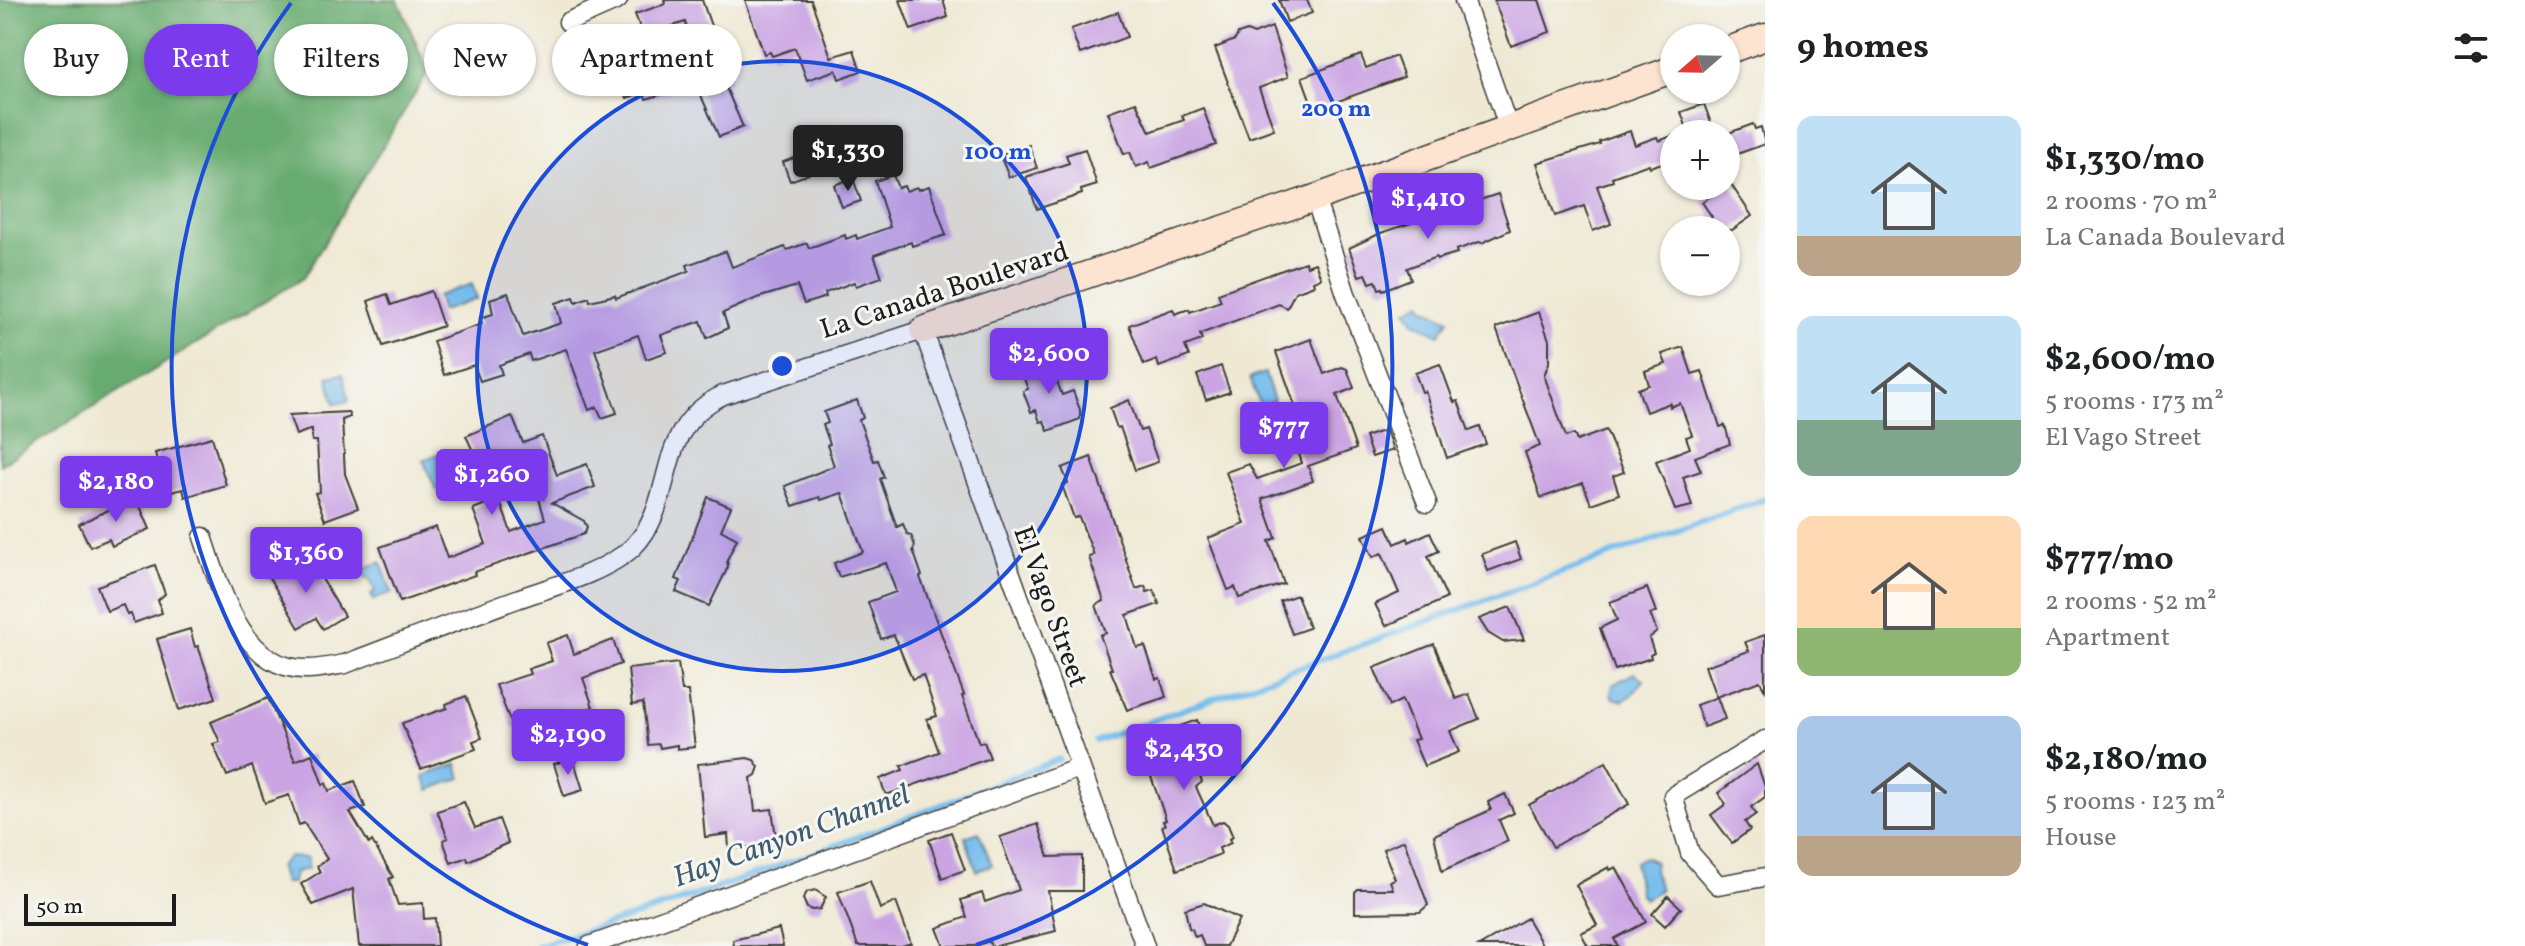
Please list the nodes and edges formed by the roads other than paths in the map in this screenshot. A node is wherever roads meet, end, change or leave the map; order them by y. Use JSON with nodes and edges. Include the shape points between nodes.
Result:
{"nodes":[{"id":1,"x":618,"y":0,"type":"edge"},
{"id":2,"x":1464,"y":0,"type":"edge"},
{"id":3,"x":568,"y":22,"type":"dead end"},
{"id":4,"x":1765,"y":37,"type":"edge"},
{"id":5,"x":1740,"y":46,"type":"edge"},
{"id":6,"x":1660,"y":74,"type":"edge"},
{"id":7,"x":1509,"y":129,"type":"junction"},
{"id":8,"x":1315,"y":198,"type":"junction"},
{"id":9,"x":923,"y":330,"type":"junction"},
{"id":10,"x":1427,"y":503,"type":"dead end"},
{"id":11,"x":203,"y":537,"type":"dead end"},
{"id":12,"x":1765,"y":740,"type":"edge"},
{"id":13,"x":1079,"y":768,"type":"junction"},
{"id":14,"x":1765,"y":877,"type":"edge"},
{"id":15,"x":589,"y":946,"type":"edge"},
{"id":16,"x":1145,"y":946,"type":"edge"}],
"edges":[{"from":1,"to":3,"type":"street"},
{"from":2,"to":7,"type":"street"},
{"from":4,"to":5,"type":"street"},
{"from":6,"to":7,"type":"street","name":"La Canada Boulevard"},
{"from":7,"to":8,"type":"street","name":"La Canada Boulevard"},
{"from":8,"to":9,"type":"street","name":"La Canada Boulevard"},
{"from":8,"to":10,"type":"street"},
{"from":9,"to":11,"type":"street","name":"La Canada Boulevard","via":[[701,406],[689,417],[673,449],[654,515],[631,549],[582,577],[345,664],[306,670],[274,661],[247,638],[228,611]]},
{"from":9,"to":13,"type":"street","name":"El Vago Street"},
{"from":12,"to":14,"type":"street","via":[[1673,796],[1690,853],[1718,885]]},
{"from":13,"to":15,"type":"street"},
{"from":13,"to":16,"type":"street","name":"El Vago Street"}]}
